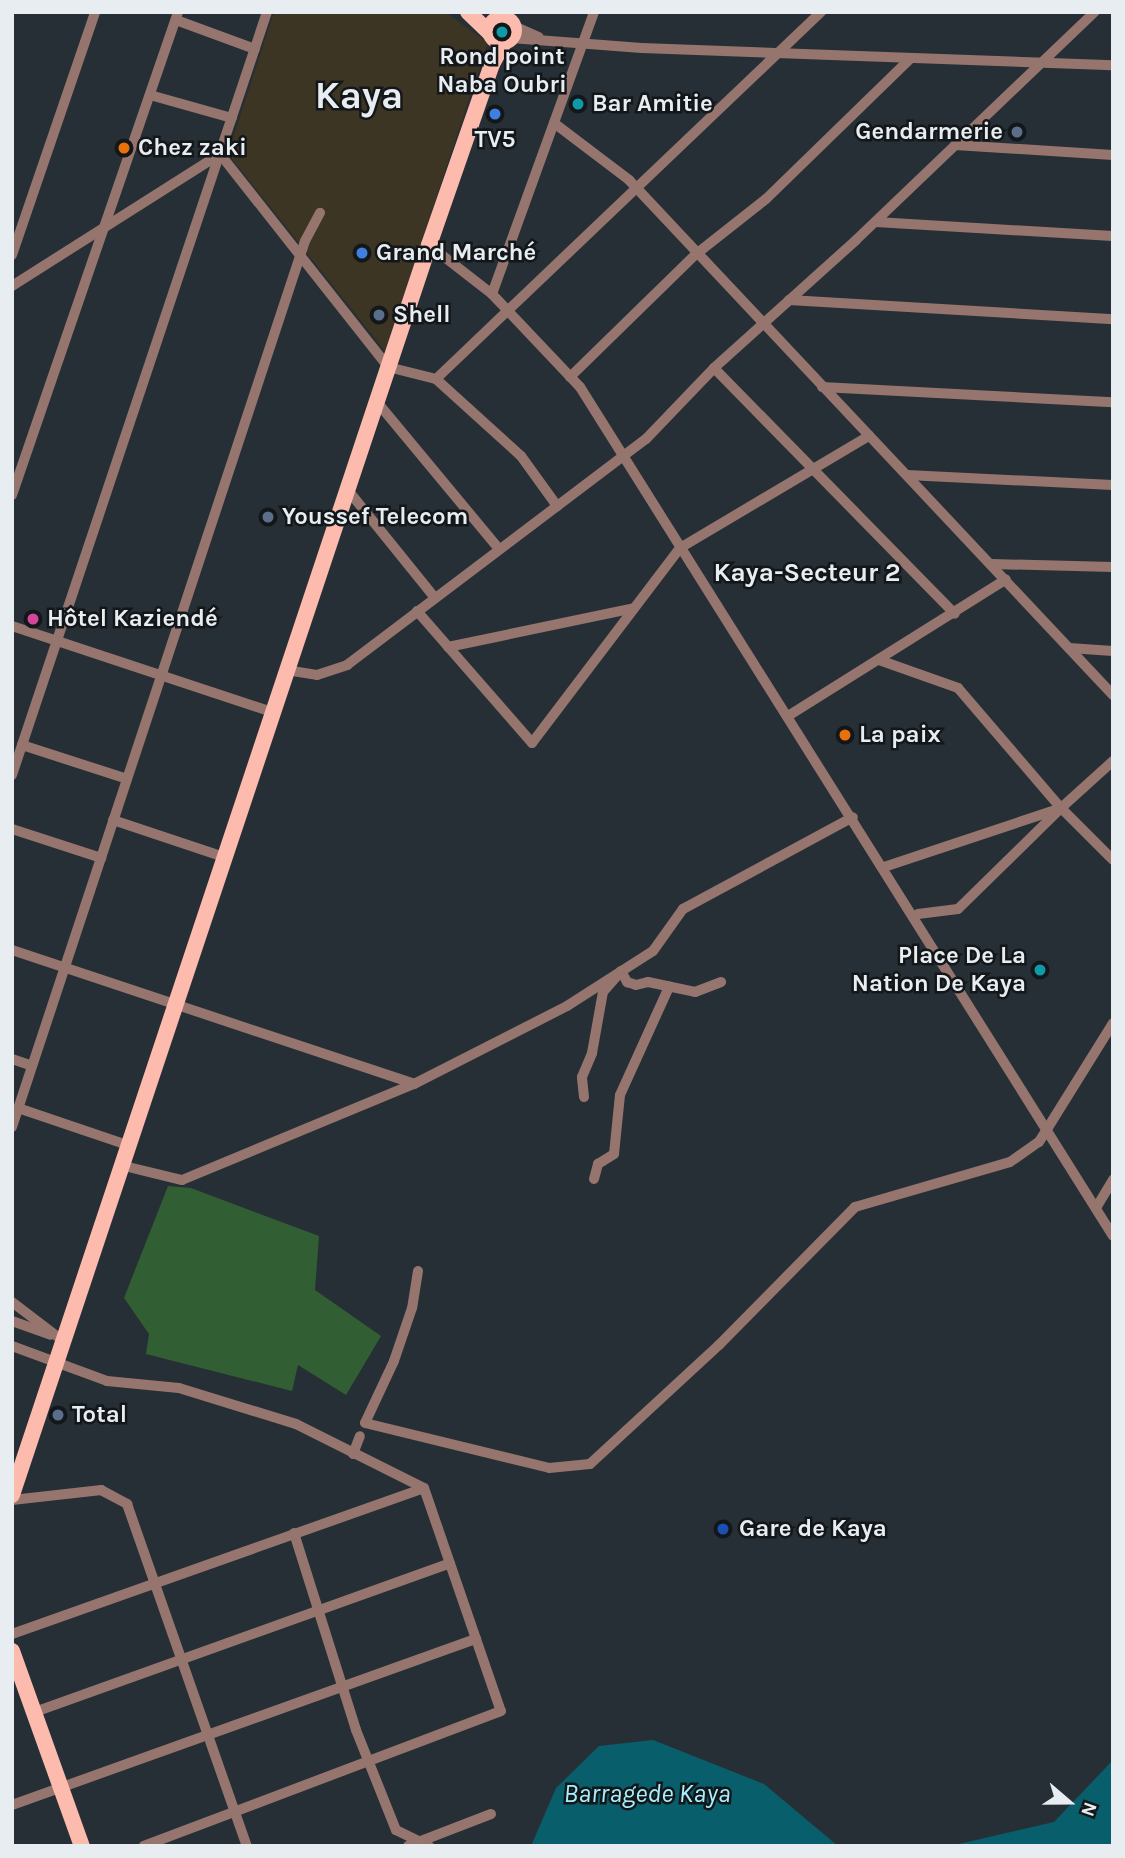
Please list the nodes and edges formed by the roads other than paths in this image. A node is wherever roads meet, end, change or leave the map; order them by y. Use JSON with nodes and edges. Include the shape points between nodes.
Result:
{"nodes":[{"id":1,"x":95,"y":12,"type":"edge"},
{"id":2,"x":267,"y":12,"type":"edge"},
{"id":3,"x":594,"y":12,"type":"edge"},
{"id":4,"x":821,"y":12,"type":"edge"},
{"id":5,"x":1095,"y":12,"type":"edge"},
{"id":6,"x":469,"y":13,"type":"edge"},
{"id":7,"x":177,"y":16,"type":"edge"},
{"id":8,"x":501,"y":33,"type":"junction"},
{"id":9,"x":582,"y":44,"type":"junction"},
{"id":10,"x":255,"y":49,"type":"junction"},
{"id":11,"x":778,"y":53,"type":"junction"},
{"id":12,"x":911,"y":58,"type":"junction"},
{"id":13,"x":1042,"y":62,"type":"junction"},
{"id":14,"x":1113,"y":65,"type":"edge"},
{"id":15,"x":150,"y":95,"type":"junction"},
{"id":16,"x":232,"y":118,"type":"junction"},
{"id":17,"x":554,"y":123,"type":"junction"},
{"id":18,"x":956,"y":145,"type":"junction"},
{"id":19,"x":220,"y":154,"type":"junction"},
{"id":20,"x":1113,"y":155,"type":"edge"},
{"id":21,"x":635,"y":187,"type":"junction"},
{"id":22,"x":320,"y":214,"type":"dead end"},
{"id":23,"x":876,"y":222,"type":"junction"},
{"id":24,"x":104,"y":227,"type":"junction"},
{"id":25,"x":1113,"y":236,"type":"edge"},
{"id":26,"x":429,"y":245,"type":"junction"},
{"id":27,"x":12,"y":255,"type":"edge"},
{"id":28,"x":695,"y":255,"type":"junction"},
{"id":29,"x":303,"y":258,"type":"junction"},
{"id":30,"x":12,"y":286,"type":"edge"},
{"id":31,"x":492,"y":294,"type":"junction"},
{"id":32,"x":789,"y":300,"type":"junction"},
{"id":33,"x":508,"y":310,"type":"junction"},
{"id":34,"x":1113,"y":319,"type":"edge"},
{"id":35,"x":762,"y":325,"type":"junction"},
{"id":36,"x":388,"y":367,"type":"junction"},
{"id":37,"x":714,"y":368,"type":"junction"},
{"id":38,"x":570,"y":377,"type":"junction"},
{"id":39,"x":436,"y":379,"type":"junction"},
{"id":40,"x":822,"y":387,"type":"junction"},
{"id":41,"x":377,"y":402,"type":"junction"},
{"id":42,"x":1113,"y":402,"type":"edge"},
{"id":43,"x":869,"y":436,"type":"junction"},
{"id":44,"x":623,"y":456,"type":"junction"},
{"id":45,"x":815,"y":470,"type":"junction"},
{"id":46,"x":907,"y":475,"type":"junction"},
{"id":47,"x":1113,"y":485,"type":"edge"},
{"id":48,"x":347,"y":489,"type":"junction"},
{"id":49,"x":12,"y":495,"type":"edge"},
{"id":50,"x":557,"y":506,"type":"junction"},
{"id":51,"x":680,"y":548,"type":"junction"},
{"id":52,"x":499,"y":549,"type":"junction"},
{"id":53,"x":992,"y":564,"type":"junction"},
{"id":54,"x":1113,"y":566,"type":"edge"},
{"id":55,"x":1006,"y":579,"type":"junction"},
{"id":56,"x":435,"y":598,"type":"junction"},
{"id":57,"x":634,"y":608,"type":"junction"},
{"id":58,"x":417,"y":611,"type":"junction"},
{"id":59,"x":955,"y":614,"type":"junction"},
{"id":60,"x":12,"y":626,"type":"edge"},
{"id":61,"x":57,"y":640,"type":"junction"},
{"id":62,"x":448,"y":647,"type":"junction"},
{"id":63,"x":1069,"y":648,"type":"junction"},
{"id":64,"x":1113,"y":651,"type":"edge"},
{"id":65,"x":879,"y":660,"type":"junction"},
{"id":66,"x":286,"y":670,"type":"junction"},
{"id":67,"x":163,"y":676,"type":"junction"},
{"id":68,"x":1113,"y":695,"type":"edge"},
{"id":69,"x":272,"y":712,"type":"junction"},
{"id":70,"x":788,"y":716,"type":"junction"},
{"id":71,"x":22,"y":745,"type":"junction"},
{"id":72,"x":1113,"y":761,"type":"edge"},
{"id":73,"x":12,"y":775,"type":"edge"},
{"id":74,"x":127,"y":779,"type":"junction"},
{"id":75,"x":1061,"y":808,"type":"junction"},
{"id":76,"x":853,"y":817,"type":"junction"},
{"id":77,"x":113,"y":820,"type":"junction"},
{"id":78,"x":12,"y":829,"type":"edge"},
{"id":79,"x":224,"y":857,"type":"junction"},
{"id":80,"x":101,"y":858,"type":"junction"},
{"id":81,"x":1113,"y":860,"type":"edge"},
{"id":82,"x":884,"y":867,"type":"junction"},
{"id":83,"x":918,"y":914,"type":"dead end"},
{"id":84,"x":12,"y":950,"type":"edge"},
{"id":85,"x":64,"y":968,"type":"junction"},
{"id":86,"x":621,"y":971,"type":"junction"},
{"id":87,"x":721,"y":982,"type":"dead end"},
{"id":88,"x":669,"y":987,"type":"junction"},
{"id":89,"x":174,"y":1005,"type":"junction"},
{"id":90,"x":1113,"y":1023,"type":"edge"},
{"id":91,"x":12,"y":1059,"type":"edge"},
{"id":92,"x":32,"y":1066,"type":"junction"},
{"id":93,"x":414,"y":1084,"type":"junction"},
{"id":94,"x":584,"y":1097,"type":"dead end"},
{"id":95,"x":18,"y":1108,"type":"junction"},
{"id":96,"x":12,"y":1127,"type":"edge"},
{"id":97,"x":1049,"y":1132,"type":"junction"},
{"id":98,"x":127,"y":1145,"type":"junction"},
{"id":99,"x":120,"y":1165,"type":"junction"},
{"id":100,"x":594,"y":1179,"type":"dead end"},
{"id":101,"x":1113,"y":1180,"type":"edge"},
{"id":102,"x":1096,"y":1209,"type":"junction"},
{"id":103,"x":1113,"y":1236,"type":"edge"},
{"id":104,"x":418,"y":1271,"type":"dead end"},
{"id":105,"x":12,"y":1302,"type":"edge"},
{"id":106,"x":12,"y":1321,"type":"edge"},
{"id":107,"x":60,"y":1338,"type":"junction"},
{"id":108,"x":12,"y":1346,"type":"edge"},
{"id":109,"x":55,"y":1358,"type":"junction"},
{"id":110,"x":360,"y":1436,"type":"dead end"},
{"id":111,"x":353,"y":1454,"type":"junction"},
{"id":112,"x":425,"y":1488,"type":"junction"},
{"id":113,"x":12,"y":1494,"type":"edge"},
{"id":114,"x":12,"y":1500,"type":"edge"},
{"id":115,"x":294,"y":1533,"type":"junction"},
{"id":116,"x":450,"y":1563,"type":"junction"},
{"id":117,"x":155,"y":1582,"type":"junction"},
{"id":118,"x":318,"y":1610,"type":"junction"},
{"id":119,"x":12,"y":1634,"type":"edge"},
{"id":120,"x":476,"y":1639,"type":"junction"},
{"id":121,"x":12,"y":1651,"type":"edge"},
{"id":122,"x":182,"y":1659,"type":"junction"},
{"id":123,"x":342,"y":1686,"type":"junction"},
{"id":124,"x":33,"y":1713,"type":"junction"},
{"id":125,"x":209,"y":1734,"type":"junction"},
{"id":126,"x":369,"y":1763,"type":"junction"},
{"id":127,"x":60,"y":1788,"type":"junction"},
{"id":128,"x":12,"y":1805,"type":"edge"},
{"id":129,"x":236,"y":1812,"type":"junction"},
{"id":130,"x":491,"y":1814,"type":"dead end"},
{"id":131,"x":426,"y":1843,"type":"edge"},
{"id":132,"x":82,"y":1846,"type":"edge"},
{"id":133,"x":144,"y":1846,"type":"edge"},
{"id":134,"x":247,"y":1846,"type":"edge"},
{"id":135,"x":408,"y":1846,"type":"edge"}],
"edges":[{"from":1,"to":27,"type":"street"},
{"from":2,"to":10,"type":"street"},
{"from":3,"to":9,"type":"street"},
{"from":4,"to":11,"type":"street"},
{"from":5,"to":13,"type":"street"},
{"from":6,"to":8,"type":"main road"},
{"from":7,"to":10,"type":"street"},
{"from":7,"to":15,"type":"street"},
{"from":8,"to":9,"type":"street"},
{"from":8,"to":26,"type":"main road"},
{"from":9,"to":11,"type":"street"},
{"from":9,"to":17,"type":"street"},
{"from":10,"to":16,"type":"street"},
{"from":11,"to":12,"type":"street"},
{"from":11,"to":21,"type":"street"},
{"from":12,"to":13,"type":"street"},
{"from":12,"to":28,"type":"street","via":[[766,199]]},
{"from":13,"to":14,"type":"street"},
{"from":13,"to":18,"type":"street"},
{"from":15,"to":16,"type":"street"},
{"from":15,"to":24,"type":"street"},
{"from":16,"to":19,"type":"street"},
{"from":17,"to":21,"type":"street","via":[[608,161]]},
{"from":17,"to":31,"type":"street"},
{"from":18,"to":20,"type":"street"},
{"from":18,"to":23,"type":"street"},
{"from":19,"to":24,"type":"street"},
{"from":19,"to":29,"type":"street"},
{"from":19,"to":61,"type":"street"},
{"from":21,"to":28,"type":"street"},
{"from":21,"to":33,"type":"street"},
{"from":22,"to":29,"type":"street","via":[[305,241]]},
{"from":23,"to":25,"type":"street"},
{"from":23,"to":32,"type":"street"},
{"from":24,"to":30,"type":"street"},
{"from":24,"to":49,"type":"street"},
{"from":26,"to":31,"type":"street"},
{"from":26,"to":36,"type":"main road"},
{"from":28,"to":35,"type":"street"},
{"from":28,"to":38,"type":"street"},
{"from":29,"to":36,"type":"street"},
{"from":29,"to":67,"type":"street"},
{"from":31,"to":33,"type":"street"},
{"from":32,"to":34,"type":"street"},
{"from":32,"to":35,"type":"street"},
{"from":33,"to":38,"type":"street"},
{"from":33,"to":39,"type":"street"},
{"from":35,"to":37,"type":"street"},
{"from":35,"to":40,"type":"street"},
{"from":36,"to":39,"type":"street"},
{"from":36,"to":41,"type":"main road"},
{"from":37,"to":44,"type":"street","via":[[646,439]]},
{"from":37,"to":45,"type":"street"},
{"from":38,"to":44,"type":"street"},
{"from":39,"to":50,"type":"street","via":[[521,456]]},
{"from":40,"to":42,"type":"street"},
{"from":40,"to":43,"type":"street"},
{"from":41,"to":48,"type":"main road"},
{"from":41,"to":52,"type":"street"},
{"from":43,"to":45,"type":"street"},
{"from":43,"to":46,"type":"street"},
{"from":44,"to":50,"type":"street"},
{"from":44,"to":51,"type":"street"},
{"from":45,"to":51,"type":"street"},
{"from":45,"to":59,"type":"street"},
{"from":46,"to":47,"type":"street"},
{"from":46,"to":53,"type":"street"},
{"from":48,"to":56,"type":"street"},
{"from":48,"to":66,"type":"main road"},
{"from":50,"to":52,"type":"street"},
{"from":51,"to":57,"type":"street"},
{"from":51,"to":70,"type":"street"},
{"from":52,"to":56,"type":"street"},
{"from":53,"to":54,"type":"street"},
{"from":53,"to":55,"type":"street"},
{"from":55,"to":59,"type":"street"},
{"from":55,"to":63,"type":"street"},
{"from":56,"to":58,"type":"street"},
{"from":57,"to":62,"type":"street"},
{"from":57,"to":62,"type":"street","via":[[532,743]]},
{"from":58,"to":62,"type":"street"},
{"from":58,"to":66,"type":"street","via":[[347,665],[317,675]]},
{"from":59,"to":65,"type":"street"},
{"from":60,"to":61,"type":"street"},
{"from":61,"to":67,"type":"street"},
{"from":61,"to":71,"type":"street"},
{"from":63,"to":64,"type":"street"},
{"from":63,"to":68,"type":"street"},
{"from":65,"to":70,"type":"street"},
{"from":65,"to":75,"type":"street","via":[[958,688]]},
{"from":66,"to":69,"type":"main road"},
{"from":67,"to":69,"type":"street"},
{"from":67,"to":74,"type":"street"},
{"from":69,"to":79,"type":"main road"},
{"from":70,"to":76,"type":"street"},
{"from":71,"to":73,"type":"street"},
{"from":71,"to":74,"type":"street"},
{"from":72,"to":75,"type":"street"},
{"from":74,"to":77,"type":"street"},
{"from":75,"to":81,"type":"street"},
{"from":75,"to":82,"type":"street"},
{"from":75,"to":83,"type":"street","via":[[958,909]]},
{"from":76,"to":82,"type":"street"},
{"from":76,"to":86,"type":"street","via":[[683,909],[653,951]]},
{"from":77,"to":79,"type":"street"},
{"from":77,"to":80,"type":"street"},
{"from":78,"to":80,"type":"street"},
{"from":79,"to":89,"type":"main road"},
{"from":80,"to":85,"type":"street"},
{"from":82,"to":97,"type":"street"},
{"from":84,"to":85,"type":"street"},
{"from":85,"to":89,"type":"street"},
{"from":85,"to":92,"type":"street"},
{"from":86,"to":88,"type":"street","via":[[627,982]]},
{"from":86,"to":93,"type":"street","via":[[567,1006]]},
{"from":86,"to":94,"type":"street","via":[[603,992],[592,1053],[582,1077]]},
{"from":87,"to":88,"type":"street","via":[[695,992]]},
{"from":88,"to":100,"type":"street","via":[[620,1095],[614,1154],[598,1164]]},
{"from":89,"to":93,"type":"street"},
{"from":89,"to":98,"type":"main road"},
{"from":90,"to":97,"type":"street"},
{"from":91,"to":92,"type":"street"},
{"from":92,"to":95,"type":"street"},
{"from":93,"to":99,"type":"street","via":[[182,1180]]},
{"from":95,"to":96,"type":"street"},
{"from":95,"to":98,"type":"street"},
{"from":97,"to":102,"type":"street"},
{"from":97,"to":104,"type":"street","via":[[1010,1162],[855,1207],[603,1457],[576,1469],[549,1468],[365,1423],[398,1350]]},
{"from":98,"to":99,"type":"main road"},
{"from":99,"to":107,"type":"main road"},
{"from":101,"to":102,"type":"street"},
{"from":102,"to":103,"type":"street"},
{"from":105,"to":107,"type":"street"},
{"from":106,"to":107,"type":"street"},
{"from":107,"to":109,"type":"main road"},
{"from":108,"to":109,"type":"street"},
{"from":109,"to":111,"type":"street","via":[[107,1381],[179,1388],[280,1419]]},
{"from":109,"to":113,"type":"main road"},
{"from":110,"to":111,"type":"street"},
{"from":111,"to":112,"type":"street"},
{"from":112,"to":115,"type":"street"},
{"from":112,"to":116,"type":"street"},
{"from":114,"to":117,"type":"street","via":[[101,1490],[115,1495],[127,1504]]},
{"from":115,"to":117,"type":"street"},
{"from":115,"to":118,"type":"street"},
{"from":116,"to":118,"type":"street"},
{"from":116,"to":120,"type":"street"},
{"from":117,"to":119,"type":"street"},
{"from":117,"to":122,"type":"street"},
{"from":118,"to":122,"type":"street"},
{"from":118,"to":123,"type":"street"},
{"from":120,"to":123,"type":"street"},
{"from":120,"to":126,"type":"street","via":[[501,1711]]},
{"from":121,"to":124,"type":"main road"},
{"from":122,"to":124,"type":"street"},
{"from":122,"to":125,"type":"street"},
{"from":123,"to":125,"type":"street"},
{"from":123,"to":126,"type":"street"},
{"from":124,"to":127,"type":"main road"},
{"from":125,"to":127,"type":"street"},
{"from":125,"to":129,"type":"street"},
{"from":126,"to":129,"type":"street"},
{"from":126,"to":131,"type":"street","via":[[396,1830]]},
{"from":127,"to":128,"type":"street"},
{"from":127,"to":132,"type":"main road"},
{"from":129,"to":133,"type":"street"},
{"from":129,"to":134,"type":"street"},
{"from":130,"to":131,"type":"street"},
{"from":131,"to":135,"type":"street"}]}
